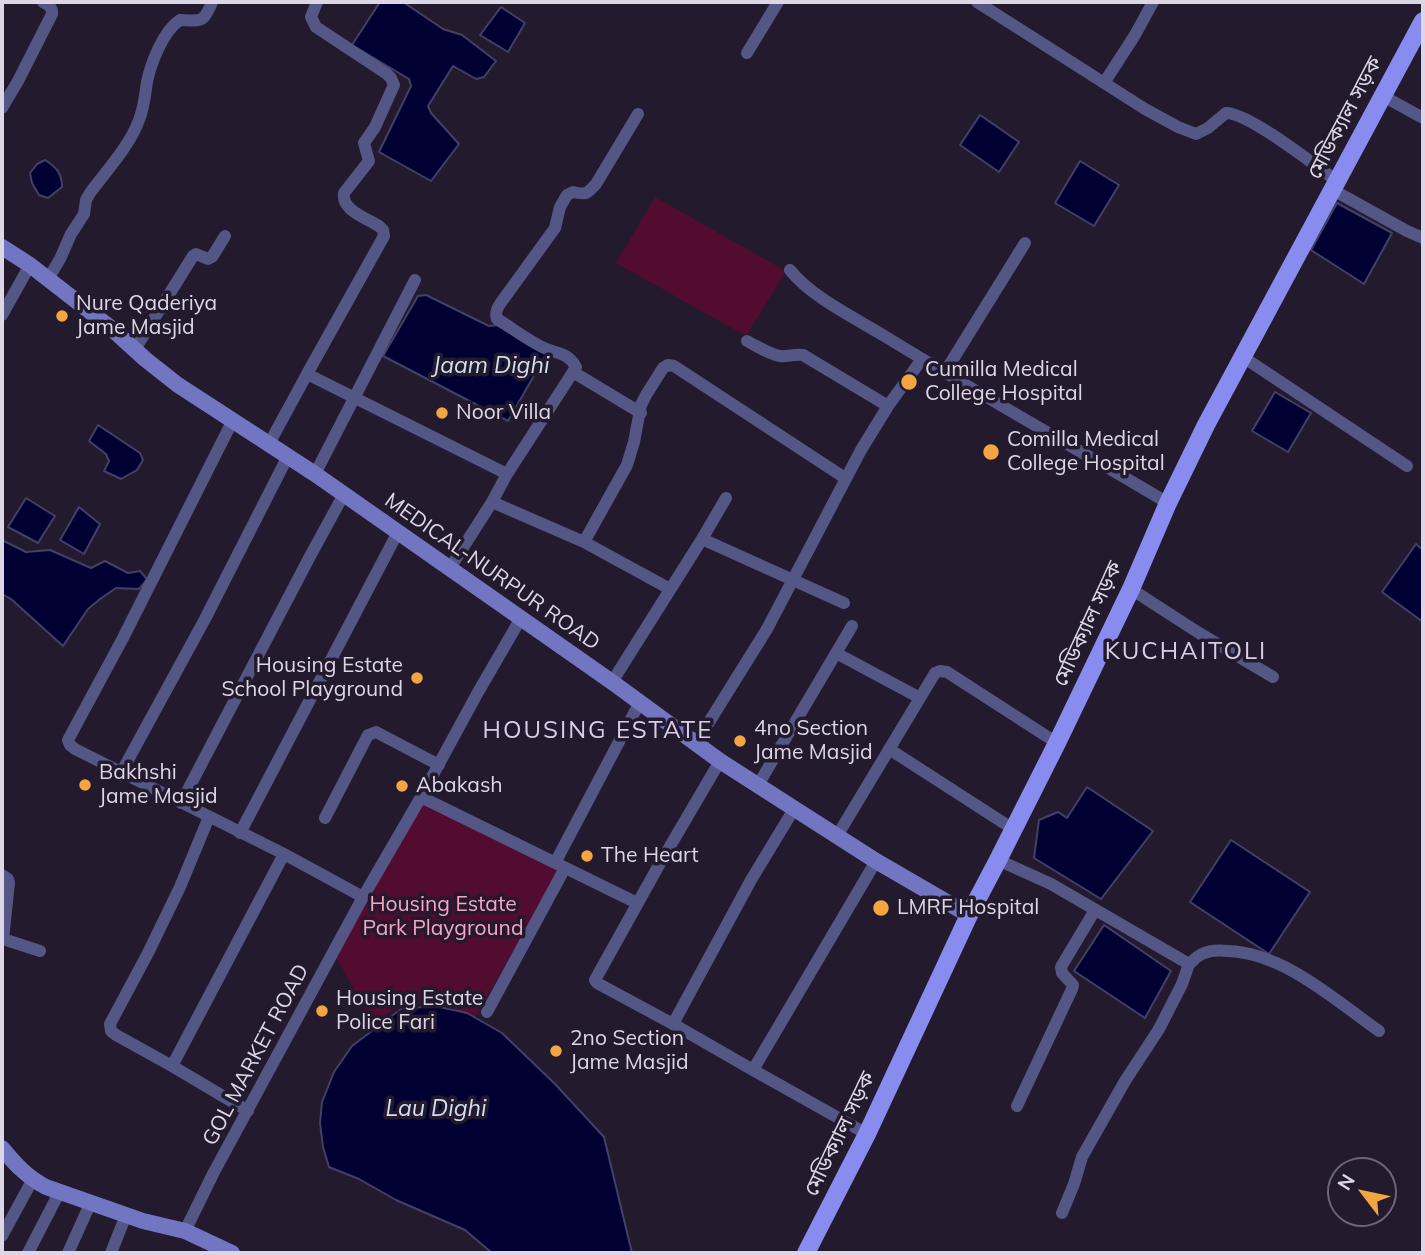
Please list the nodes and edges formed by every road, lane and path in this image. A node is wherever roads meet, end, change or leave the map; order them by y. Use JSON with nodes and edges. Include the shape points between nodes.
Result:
{"nodes":[{"id":1,"x":43,"y":2,"type":"edge"},
{"id":2,"x":212,"y":2,"type":"edge"},
{"id":3,"x":317,"y":2,"type":"edge"},
{"id":4,"x":778,"y":2,"type":"edge"},
{"id":5,"x":977,"y":2,"type":"edge"},
{"id":6,"x":1153,"y":2,"type":"edge"},
{"id":7,"x":1423,"y":24,"type":"edge"},
{"id":8,"x":747,"y":52,"type":"dead end"},
{"id":9,"x":1104,"y":83,"type":"junction"},
{"id":10,"x":1383,"y":96,"type":"junction"},
{"id":11,"x":2,"y":108,"type":"edge"},
{"id":12,"x":638,"y":114,"type":"dead end"},
{"id":13,"x":1423,"y":118,"type":"edge"},
{"id":14,"x":1335,"y":185,"type":"junction"},
{"id":15,"x":225,"y":236,"type":"dead end"},
{"id":16,"x":1423,"y":238,"type":"edge"},
{"id":17,"x":1025,"y":243,"type":"dead end"},
{"id":18,"x":2,"y":247,"type":"edge"},
{"id":19,"x":30,"y":265,"type":"junction"},
{"id":20,"x":790,"y":270,"type":"dead end"},
{"id":21,"x":48,"y":279,"type":"junction"},
{"id":22,"x":415,"y":281,"type":"dead end"},
{"id":23,"x":2,"y":314,"type":"edge"},
{"id":24,"x":747,"y":341,"type":"dead end"},
{"id":25,"x":135,"y":349,"type":"junction"},
{"id":26,"x":1243,"y":357,"type":"junction"},
{"id":27,"x":922,"y":359,"type":"junction"},
{"id":28,"x":573,"y":372,"type":"junction"},
{"id":29,"x":945,"y":372,"type":"junction"},
{"id":30,"x":307,"y":374,"type":"junction"},
{"id":31,"x":354,"y":397,"type":"junction"},
{"id":32,"x":888,"y":406,"type":"junction"},
{"id":33,"x":641,"y":413,"type":"junction"},
{"id":34,"x":233,"y":420,"type":"junction"},
{"id":35,"x":270,"y":444,"type":"junction"},
{"id":36,"x":288,"y":456,"type":"junction"},
{"id":37,"x":1407,"y":466,"type":"dead end"},
{"id":38,"x":315,"y":474,"type":"junction"},
{"id":39,"x":507,"y":474,"type":"junction"},
{"id":40,"x":845,"y":478,"type":"junction"},
{"id":41,"x":344,"y":495,"type":"junction"},
{"id":42,"x":726,"y":498,"type":"dead end"},
{"id":43,"x":492,"y":502,"type":"junction"},
{"id":44,"x":1167,"y":503,"type":"junction"},
{"id":45,"x":398,"y":532,"type":"junction"},
{"id":46,"x":702,"y":539,"type":"junction"},
{"id":47,"x":584,"y":542,"type":"junction"},
{"id":48,"x":450,"y":568,"type":"junction"},
{"id":49,"x":793,"y":579,"type":"junction"},
{"id":50,"x":670,"y":589,"type":"junction"},
{"id":51,"x":1131,"y":589,"type":"junction"},
{"id":52,"x":844,"y":603,"type":"dead end"},
{"id":53,"x":521,"y":618,"type":"junction"},
{"id":54,"x":852,"y":626,"type":"dead end"},
{"id":55,"x":836,"y":653,"type":"junction"},
{"id":56,"x":1273,"y":677,"type":"dead end"},
{"id":57,"x":612,"y":682,"type":"junction"},
{"id":58,"x":920,"y":698,"type":"junction"},
{"id":59,"x":640,"y":702,"type":"junction"},
{"id":60,"x":696,"y":743,"type":"junction"},
{"id":61,"x":1057,"y":743,"type":"junction"},
{"id":62,"x":889,"y":749,"type":"junction"},
{"id":63,"x":720,"y":761,"type":"junction"},
{"id":64,"x":439,"y":765,"type":"junction"},
{"id":65,"x":121,"y":773,"type":"junction"},
{"id":66,"x":758,"y":785,"type":"junction"},
{"id":67,"x":421,"y":797,"type":"junction"},
{"id":68,"x":181,"y":803,"type":"junction"},
{"id":69,"x":794,"y":809,"type":"junction"},
{"id":70,"x":209,"y":817,"type":"junction"},
{"id":71,"x":325,"y":818,"type":"dead end"},
{"id":72,"x":1013,"y":829,"type":"junction"},
{"id":73,"x":240,"y":833,"type":"junction"},
{"id":74,"x":837,"y":836,"type":"junction"},
{"id":75,"x":284,"y":854,"type":"junction"},
{"id":76,"x":998,"y":860,"type":"junction"},
{"id":77,"x":876,"y":861,"type":"junction"},
{"id":78,"x":560,"y":865,"type":"junction"},
{"id":79,"x":2,"y":875,"type":"edge"},
{"id":80,"x":363,"y":897,"type":"junction"},
{"id":81,"x":637,"y":903,"type":"junction"},
{"id":82,"x":1096,"y":910,"type":"junction"},
{"id":83,"x":969,"y":915,"type":"junction"},
{"id":84,"x":40,"y":951,"type":"dead end"},
{"id":85,"x":1189,"y":964,"type":"junction"},
{"id":86,"x":486,"y":1012,"type":"dead end"},
{"id":87,"x":673,"y":1024,"type":"junction"},
{"id":88,"x":1379,"y":1031,"type":"dead end"},
{"id":89,"x":172,"y":1066,"type":"junction"},
{"id":90,"x":753,"y":1070,"type":"junction"},
{"id":91,"x":1017,"y":1106,"type":"dead end"},
{"id":92,"x":248,"y":1111,"type":"junction"},
{"id":93,"x":867,"y":1134,"type":"junction"},
{"id":94,"x":2,"y":1148,"type":"edge"},
{"id":95,"x":33,"y":1180,"type":"junction"},
{"id":96,"x":60,"y":1191,"type":"junction"},
{"id":97,"x":91,"y":1202,"type":"junction"},
{"id":98,"x":1062,"y":1213,"type":"dead end"},
{"id":99,"x":126,"y":1215,"type":"junction"},
{"id":100,"x":185,"y":1231,"type":"junction"},
{"id":101,"x":2,"y":1236,"type":"edge"},
{"id":102,"x":27,"y":1253,"type":"edge"},
{"id":103,"x":68,"y":1253,"type":"edge"},
{"id":104,"x":111,"y":1253,"type":"edge"},
{"id":105,"x":232,"y":1253,"type":"edge"},
{"id":106,"x":806,"y":1253,"type":"edge"}],
"edges":[{"from":1,"to":11,"type":"street","via":[[52,14]]},
{"from":2,"to":21,"type":"street","via":[[200,21],[180,20],[171,28],[148,78],[140,119],[90,193],[84,214]]},
{"from":3,"to":30,"type":"street","via":[[311,17],[317,27],[387,74],[394,85],[364,143],[369,162],[343,198],[348,207],[380,227],[384,236]]},
{"from":4,"to":8,"type":"street"},
{"from":5,"to":9,"type":"street"},
{"from":6,"to":9,"type":"street"},
{"from":7,"to":10,"type":"main road","name":"মেডিক্যাল সড়ক"},
{"from":9,"to":14,"type":"street","via":[[1196,134],[1226,113],[1239,116],[1273,136]]},
{"from":10,"to":13,"type":"street"},
{"from":10,"to":14,"type":"main road","name":"মেডিক্যাল সড়ক"},
{"from":12,"to":28,"type":"street","via":[[589,192],[567,195],[555,228],[496,314],[543,348],[571,359],[576,366]]},
{"from":14,"to":16,"type":"street"},
{"from":14,"to":26,"type":"main road","name":"মেডিক্যাল সড়ক"},
{"from":15,"to":25,"type":"street","via":[[212,257],[193,256]]},
{"from":17,"to":29,"type":"street"},
{"from":18,"to":19,"type":"street","name":"MEDICAL-NURPUR ROAD"},
{"from":19,"to":21,"type":"street","name":"MEDICAL-NURPUR ROAD"},
{"from":19,"to":23,"type":"street"},
{"from":20,"to":27,"type":"street","via":[[808,288]]},
{"from":21,"to":25,"type":"street","name":"MEDICAL-NURPUR ROAD"},
{"from":22,"to":31,"type":"street"},
{"from":24,"to":32,"type":"street","via":[[769,353],[803,355]]},
{"from":25,"to":34,"type":"street","name":"MEDICAL-NURPUR ROAD","via":[[178,385]]},
{"from":26,"to":37,"type":"street"},
{"from":26,"to":44,"type":"main road","name":"মেডিক্যাল সড়ক"},
{"from":27,"to":29,"type":"street"},
{"from":27,"to":32,"type":"street"},
{"from":28,"to":33,"type":"street"},
{"from":28,"to":39,"type":"street"},
{"from":29,"to":44,"type":"street"},
{"from":30,"to":31,"type":"street"},
{"from":30,"to":35,"type":"street"},
{"from":31,"to":38,"type":"street"},
{"from":31,"to":39,"type":"street"},
{"from":32,"to":40,"type":"street"},
{"from":33,"to":40,"type":"street","via":[[641,405],[663,368],[674,366]]},
{"from":33,"to":47,"type":"street","via":[[627,465]]},
{"from":34,"to":35,"type":"street","name":"MEDICAL-NURPUR ROAD"},
{"from":34,"to":65,"type":"street","via":[[68,740],[75,749]]},
{"from":35,"to":36,"type":"street","name":"MEDICAL-NURPUR ROAD"},
{"from":36,"to":38,"type":"street","name":"MEDICAL-NURPUR ROAD"},
{"from":36,"to":65,"type":"street"},
{"from":38,"to":41,"type":"street","name":"MEDICAL-NURPUR ROAD"},
{"from":39,"to":43,"type":"street"},
{"from":40,"to":49,"type":"street"},
{"from":41,"to":45,"type":"street","name":"MEDICAL-NURPUR ROAD"},
{"from":41,"to":68,"type":"street"},
{"from":42,"to":46,"type":"street"},
{"from":43,"to":47,"type":"street"},
{"from":43,"to":48,"type":"street"},
{"from":44,"to":51,"type":"main road","name":"মেডিক্যাল সড়ক"},
{"from":45,"to":48,"type":"street","name":"MEDICAL-NURPUR ROAD"},
{"from":45,"to":73,"type":"street"},
{"from":46,"to":49,"type":"street"},
{"from":46,"to":50,"type":"street"},
{"from":47,"to":50,"type":"street"},
{"from":48,"to":53,"type":"street","name":"MEDICAL-NURPUR ROAD"},
{"from":49,"to":52,"type":"street"},
{"from":49,"to":60,"type":"street"},
{"from":50,"to":57,"type":"street"},
{"from":51,"to":56,"type":"street"},
{"from":51,"to":61,"type":"main road","name":"মেডিক্যাল সড়ক"},
{"from":53,"to":57,"type":"street","name":"MEDICAL-NURPUR ROAD"},
{"from":53,"to":64,"type":"street","name":"GOL MARKET ROAD"},
{"from":54,"to":55,"type":"street"},
{"from":55,"to":58,"type":"street"},
{"from":55,"to":66,"type":"street"},
{"from":57,"to":59,"type":"street","name":"MEDICAL-NURPUR ROAD"},
{"from":58,"to":61,"type":"street","via":[[935,673],[947,672]]},
{"from":58,"to":62,"type":"street"},
{"from":59,"to":60,"type":"street","name":"MEDICAL-NURPUR ROAD"},
{"from":59,"to":78,"type":"street"},
{"from":60,"to":63,"type":"street","name":"MEDICAL-NURPUR ROAD"},
{"from":61,"to":72,"type":"main road","name":"মেডিক্যাল সড়ক"},
{"from":62,"to":72,"type":"street"},
{"from":62,"to":74,"type":"street"},
{"from":63,"to":66,"type":"street","name":"MEDICAL-NURPUR ROAD"},
{"from":63,"to":81,"type":"street"},
{"from":64,"to":67,"type":"street","name":"GOL MARKET ROAD"},
{"from":64,"to":71,"type":"street","via":[[376,732],[368,736]]},
{"from":65,"to":68,"type":"street"},
{"from":66,"to":69,"type":"street","name":"MEDICAL-NURPUR ROAD"},
{"from":67,"to":78,"type":"street"},
{"from":67,"to":80,"type":"street","name":"GOL MARKET ROAD"},
{"from":68,"to":70,"type":"street"},
{"from":69,"to":74,"type":"street","name":"MEDICAL-NURPUR ROAD"},
{"from":69,"to":87,"type":"street"},
{"from":70,"to":73,"type":"street"},
{"from":70,"to":89,"type":"street","via":[[175,898],[110,1024],[116,1035]]},
{"from":72,"to":76,"type":"main road","name":"মেডিক্যাল সড়ক"},
{"from":73,"to":75,"type":"street"},
{"from":74,"to":77,"type":"street","name":"MEDICAL-NURPUR ROAD"},
{"from":75,"to":80,"type":"street"},
{"from":75,"to":89,"type":"street"},
{"from":76,"to":82,"type":"street"},
{"from":76,"to":83,"type":"main road","name":"মেডিক্যাল সড়ক"},
{"from":77,"to":83,"type":"street","name":"MEDICAL-NURPUR ROAD"},
{"from":77,"to":90,"type":"street"},
{"from":78,"to":81,"type":"street"},
{"from":78,"to":86,"type":"street"},
{"from":79,"to":84,"type":"street","via":[[9,883],[4,939]]},
{"from":80,"to":92,"type":"street","name":"GOL MARKET ROAD"},
{"from":81,"to":87,"type":"street","via":[[595,980]]},
{"from":82,"to":85,"type":"street"},
{"from":82,"to":91,"type":"street","via":[[1061,967],[1073,989]]},
{"from":83,"to":93,"type":"main road","name":"মেডিক্যাল সড়ক"},
{"from":85,"to":88,"type":"street","via":[[1203,953],[1217,950],[1263,957],[1294,971]]},
{"from":85,"to":98,"type":"street","via":[[1159,1029],[1082,1157]]},
{"from":87,"to":90,"type":"street"},
{"from":89,"to":92,"type":"street"},
{"from":90,"to":93,"type":"street"},
{"from":92,"to":100,"type":"street","name":"GOL MARKET ROAD"},
{"from":93,"to":106,"type":"main road","name":"মেডিক্যাল সড়ক"},
{"from":94,"to":95,"type":"street"},
{"from":95,"to":96,"type":"street"},
{"from":95,"to":101,"type":"street"},
{"from":96,"to":97,"type":"street"},
{"from":96,"to":102,"type":"street"},
{"from":97,"to":99,"type":"street"},
{"from":97,"to":103,"type":"street"},
{"from":99,"to":100,"type":"street"},
{"from":99,"to":104,"type":"street"},
{"from":100,"to":105,"type":"street"}]}
